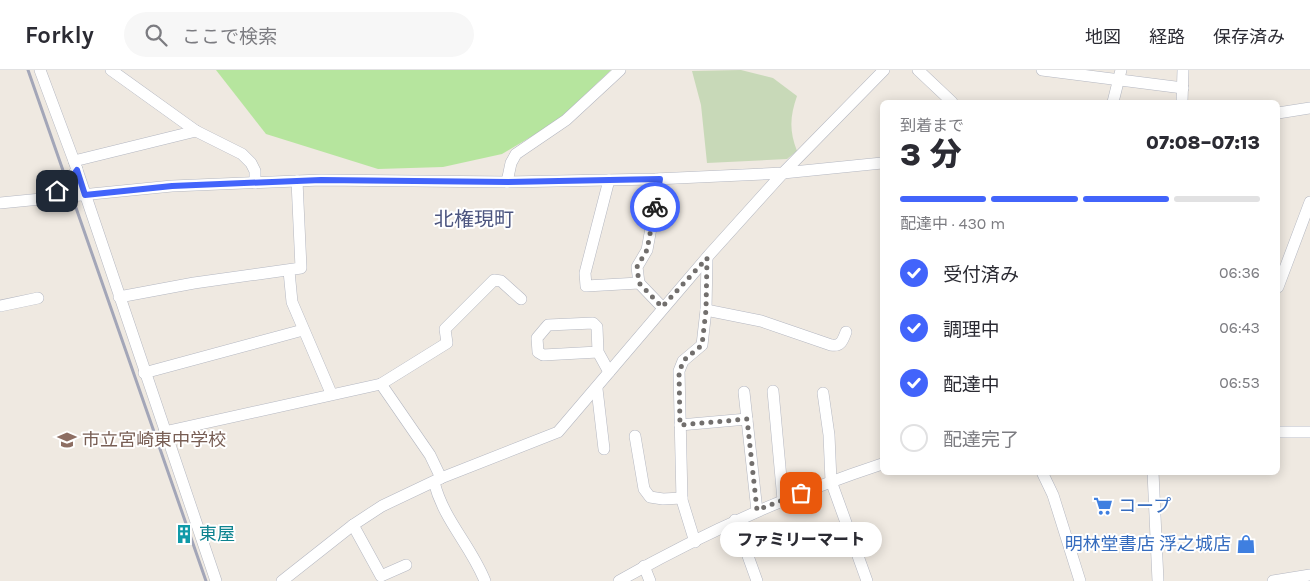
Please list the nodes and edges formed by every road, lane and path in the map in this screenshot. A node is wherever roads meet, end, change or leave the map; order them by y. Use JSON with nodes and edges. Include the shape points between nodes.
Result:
{"nodes":[{"id":1,"x":40,"y":70,"type":"edge"},
{"id":2,"x":111,"y":70,"type":"edge"},
{"id":3,"x":620,"y":70,"type":"edge"},
{"id":4,"x":884,"y":70,"type":"edge"},
{"id":5,"x":918,"y":70,"type":"edge"},
{"id":6,"x":1042,"y":70,"type":"edge"},
{"id":7,"x":1183,"y":70,"type":"edge"},
{"id":8,"x":1120,"y":75,"type":"edge"},
{"id":9,"x":1183,"y":88,"type":"junction"},
{"id":10,"x":950,"y":100,"type":"edge"},
{"id":11,"x":1114,"y":100,"type":"edge"},
{"id":12,"x":1182,"y":100,"type":"edge"},
{"id":13,"x":1310,"y":108,"type":"edge"},
{"id":14,"x":1280,"y":112,"type":"edge"},
{"id":15,"x":196,"y":131,"type":"junction"},
{"id":16,"x":880,"y":163,"type":"edge"},
{"id":17,"x":75,"y":165,"type":"junction"},
{"id":18,"x":783,"y":173,"type":"junction"},
{"id":19,"x":660,"y":179,"type":"junction"},
{"id":20,"x":609,"y":180,"type":"junction"},
{"id":21,"x":296,"y":181,"type":"junction"},
{"id":22,"x":508,"y":182,"type":"junction"},
{"id":23,"x":255,"y":183,"type":"junction"},
{"id":24,"x":85,"y":195,"type":"junction"},
{"id":25,"x":37,"y":200,"type":"junction"},
{"id":26,"x":1310,"y":202,"type":"edge"},
{"id":27,"x":0,"y":203,"type":"edge"},
{"id":28,"x":707,"y":258,"type":"junction"},
{"id":29,"x":289,"y":272,"type":"junction"},
{"id":30,"x":639,"y":283,"type":"junction"},
{"id":31,"x":1280,"y":283,"type":"edge"},
{"id":32,"x":119,"y":297,"type":"junction"},
{"id":33,"x":38,"y":298,"type":"dead end"},
{"id":34,"x":521,"y":299,"type":"dead end"},
{"id":35,"x":0,"y":306,"type":"edge"},
{"id":36,"x":662,"y":307,"type":"junction"},
{"id":37,"x":706,"y":310,"type":"junction"},
{"id":38,"x":303,"y":330,"type":"junction"},
{"id":39,"x":846,"y":332,"type":"dead end"},
{"id":40,"x":598,"y":352,"type":"junction"},
{"id":41,"x":608,"y":372,"type":"junction"},
{"id":42,"x":144,"y":373,"type":"junction"},
{"id":43,"x":380,"y":384,"type":"junction"},
{"id":44,"x":597,"y":389,"type":"junction"},
{"id":45,"x":744,"y":392,"type":"dead end"},
{"id":46,"x":773,"y":392,"type":"dead end"},
{"id":47,"x":331,"y":393,"type":"junction"},
{"id":48,"x":823,"y":393,"type":"dead end"},
{"id":49,"x":747,"y":419,"type":"junction"},
{"id":50,"x":680,"y":425,"type":"junction"},
{"id":51,"x":164,"y":432,"type":"junction"},
{"id":52,"x":1280,"y":432,"type":"edge"},
{"id":53,"x":1310,"y":432,"type":"edge"},
{"id":54,"x":635,"y":436,"type":"dead end"},
{"id":55,"x":604,"y":449,"type":"dead end"},
{"id":56,"x":880,"y":465,"type":"edge"},
{"id":57,"x":1043,"y":475,"type":"edge"},
{"id":58,"x":1153,"y":475,"type":"edge"},
{"id":59,"x":437,"y":480,"type":"junction"},
{"id":60,"x":831,"y":481,"type":"junction"},
{"id":61,"x":682,"y":498,"type":"junction"},
{"id":62,"x":783,"y":500,"type":"junction"},
{"id":63,"x":757,"y":510,"type":"junction"},
{"id":64,"x":735,"y":520,"type":"junction"},
{"id":65,"x":353,"y":525,"type":"junction"},
{"id":66,"x":696,"y":542,"type":"junction"},
{"id":67,"x":406,"y":565,"type":"dead end"},
{"id":68,"x":644,"y":566,"type":"junction"},
{"id":69,"x":1310,"y":575,"type":"edge"},
{"id":70,"x":216,"y":581,"type":"edge"},
{"id":71,"x":282,"y":581,"type":"edge"},
{"id":72,"x":485,"y":581,"type":"edge"},
{"id":73,"x":619,"y":581,"type":"edge"},
{"id":74,"x":650,"y":581,"type":"edge"},
{"id":75,"x":757,"y":581,"type":"edge"},
{"id":76,"x":867,"y":581,"type":"edge"},
{"id":77,"x":1080,"y":581,"type":"edge"},
{"id":78,"x":1158,"y":581,"type":"edge"},
{"id":79,"x":1273,"y":581,"type":"edge"}],
"edges":[{"from":1,"to":17,"type":"street"},
{"from":2,"to":15,"type":"street"},
{"from":3,"to":22,"type":"street","via":[[566,120],[516,154]]},
{"from":4,"to":18,"type":"street"},
{"from":5,"to":10,"type":"street"},
{"from":6,"to":8,"type":"street"},
{"from":7,"to":9,"type":"street"},
{"from":8,"to":9,"type":"street"},
{"from":8,"to":11,"type":"street"},
{"from":9,"to":12,"type":"street"},
{"from":13,"to":14,"type":"street"},
{"from":15,"to":17,"type":"street"},
{"from":15,"to":23,"type":"street","via":[[242,154],[255,171]]},
{"from":16,"to":18,"type":"street"},
{"from":17,"to":24,"type":"street"},
{"from":17,"to":25,"type":"street","via":[[67,184]]},
{"from":18,"to":19,"type":"street"},
{"from":18,"to":28,"type":"street"},
{"from":19,"to":20,"type":"street"},
{"from":19,"to":30,"type":"street","via":[[647,250],[637,267]]},
{"from":20,"to":22,"type":"street"},
{"from":20,"to":30,"type":"street","via":[[585,273],[586,286]]},
{"from":21,"to":22,"type":"street"},
{"from":21,"to":23,"type":"street"},
{"from":21,"to":29,"type":"street","via":[[301,268]]},
{"from":23,"to":24,"type":"street","via":[[172,186]]},
{"from":24,"to":25,"type":"street"},
{"from":24,"to":32,"type":"street"},
{"from":25,"to":27,"type":"street"},
{"from":26,"to":31,"type":"street"},
{"from":28,"to":36,"type":"street"},
{"from":28,"to":37,"type":"street"},
{"from":29,"to":32,"type":"street","via":[[194,283]]},
{"from":29,"to":38,"type":"street","via":[[292,302]]},
{"from":30,"to":36,"type":"street"},
{"from":32,"to":42,"type":"street"},
{"from":33,"to":35,"type":"street"},
{"from":34,"to":43,"type":"street","via":[[501,281],[494,280],[445,329],[447,343]]},
{"from":36,"to":41,"type":"street"},
{"from":37,"to":39,"type":"street","via":[[761,321],[836,346],[842,343]]},
{"from":37,"to":50,"type":"street","via":[[702,345],[684,360],[679,372]]},
{"from":38,"to":42,"type":"street"},
{"from":38,"to":47,"type":"street"},
{"from":40,"to":40,"type":"street","via":[[597,327],[593,323],[548,325],[537,338],[538,352],[543,355]]},
{"from":40,"to":41,"type":"street"},
{"from":41,"to":44,"type":"street"},
{"from":42,"to":51,"type":"street"},
{"from":43,"to":47,"type":"street"},
{"from":43,"to":59,"type":"street","via":[[430,455]]},
{"from":44,"to":55,"type":"street"},
{"from":44,"to":59,"type":"street","via":[[558,432]]},
{"from":45,"to":49,"type":"street"},
{"from":46,"to":62,"type":"street"},
{"from":47,"to":51,"type":"street"},
{"from":48,"to":60,"type":"street"},
{"from":49,"to":50,"type":"street"},
{"from":49,"to":63,"type":"street"},
{"from":50,"to":61,"type":"street"},
{"from":51,"to":70,"type":"street"},
{"from":52,"to":53,"type":"street"},
{"from":54,"to":61,"type":"street","via":[[644,489],[650,497]]},
{"from":56,"to":60,"type":"street"},
{"from":57,"to":77,"type":"street","via":[[1053,495]]},
{"from":58,"to":78,"type":"street"},
{"from":59,"to":65,"type":"street","via":[[382,506]]},
{"from":59,"to":72,"type":"street","via":[[447,518],[465,541]]},
{"from":60,"to":62,"type":"street"},
{"from":60,"to":76,"type":"street"},
{"from":61,"to":66,"type":"street"},
{"from":62,"to":63,"type":"street"},
{"from":63,"to":64,"type":"street"},
{"from":64,"to":66,"type":"street"},
{"from":64,"to":75,"type":"street"},
{"from":65,"to":67,"type":"street","via":[[381,576]]},
{"from":65,"to":71,"type":"street"},
{"from":66,"to":68,"type":"street"},
{"from":68,"to":73,"type":"street"},
{"from":68,"to":74,"type":"street"},
{"from":69,"to":79,"type":"street"}]}
